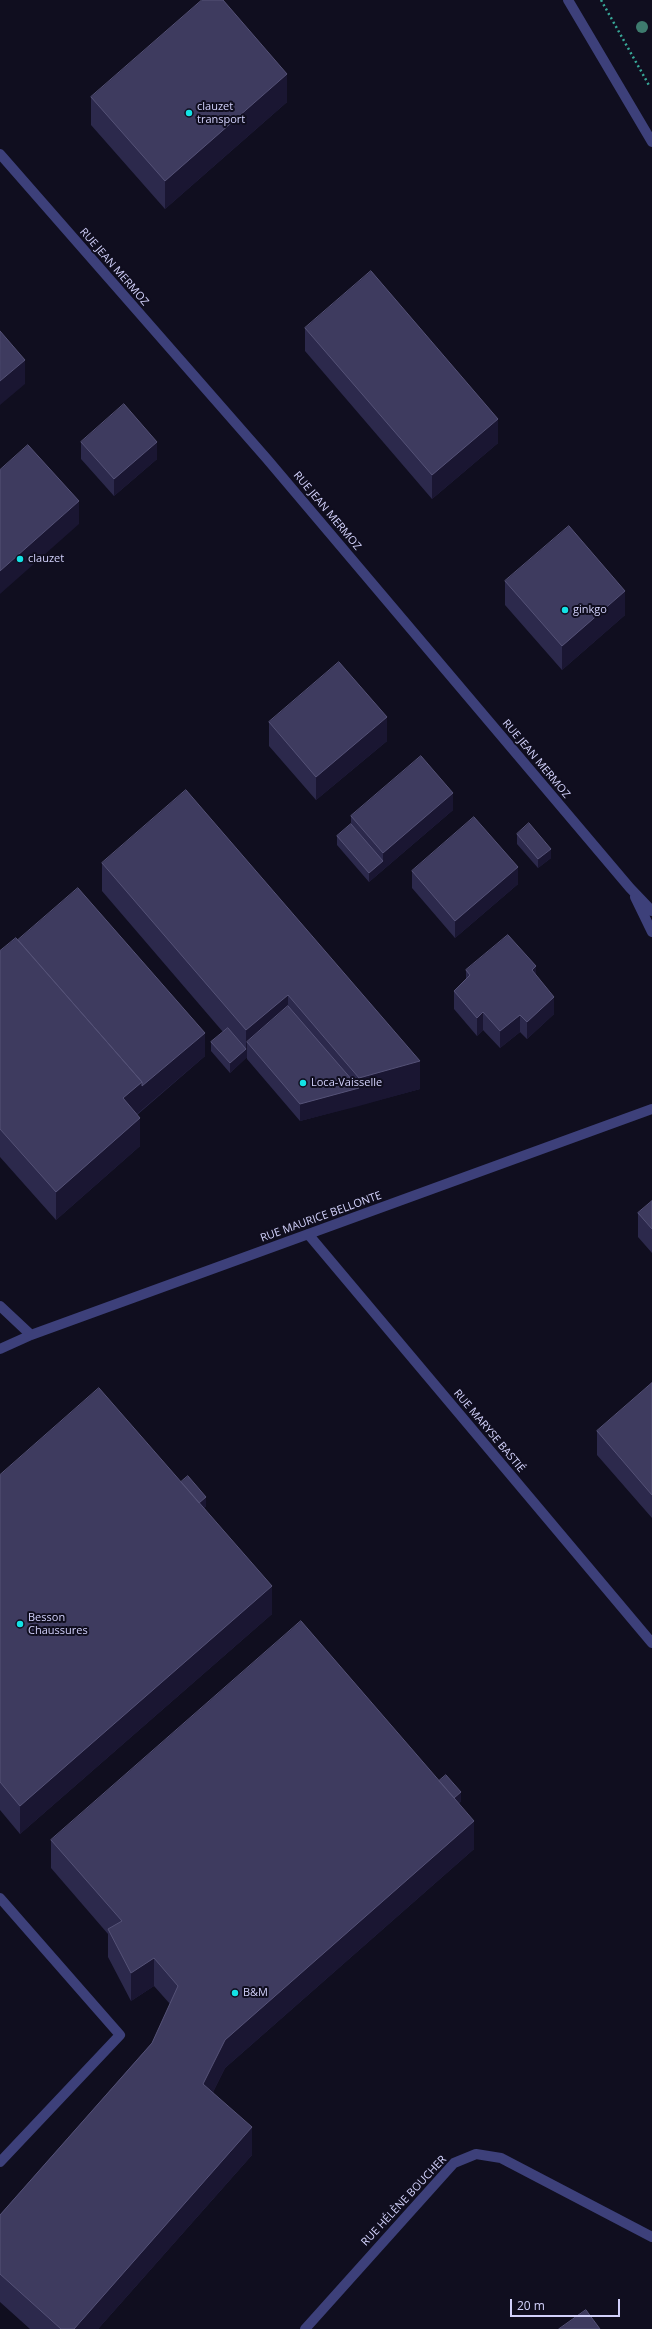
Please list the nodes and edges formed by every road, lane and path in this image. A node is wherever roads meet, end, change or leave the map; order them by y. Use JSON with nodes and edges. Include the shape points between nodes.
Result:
{"nodes":[{"id":1,"x":568,"y":0,"type":"edge"},
{"id":2,"x":601,"y":0,"type":"edge"},
{"id":3,"x":652,"y":89,"type":"edge"},
{"id":4,"x":652,"y":142,"type":"edge"},
{"id":5,"x":0,"y":154,"type":"edge"},
{"id":6,"x":630,"y":888,"type":"junction"},
{"id":7,"x":652,"y":911,"type":"edge"},
{"id":8,"x":652,"y":932,"type":"edge"},
{"id":9,"x":652,"y":1109,"type":"edge"},
{"id":10,"x":308,"y":1234,"type":"junction"},
{"id":11,"x":0,"y":1306,"type":"edge"},
{"id":12,"x":31,"y":1335,"type":"junction"},
{"id":13,"x":0,"y":1349,"type":"edge"},
{"id":14,"x":652,"y":1643,"type":"edge"},
{"id":15,"x":0,"y":1898,"type":"edge"},
{"id":16,"x":0,"y":2162,"type":"edge"},
{"id":17,"x":652,"y":2237,"type":"edge"},
{"id":18,"x":305,"y":2329,"type":"edge"}],
"edges":[{"from":1,"to":4,"type":"street"},
{"from":2,"to":3,"type":"path"},
{"from":5,"to":6,"type":"street","name":"RUE JEAN MERMOZ","via":[[267,459]]},
{"from":6,"to":7,"type":"street","name":"RUE JEAN MERMOZ"},
{"from":6,"to":8,"type":"street","name":"RUE JEAN MERMOZ"},
{"from":9,"to":10,"type":"street","name":"RUE MAURICE BELLONTE"},
{"from":10,"to":12,"type":"street","name":"RUE MAURICE BELLONTE"},
{"from":10,"to":14,"type":"street","name":"RUE MARYSE BASTIÉ"},
{"from":11,"to":12,"type":"street"},
{"from":12,"to":13,"type":"street","name":"RUE MAURICE BELLONTE"},
{"from":15,"to":16,"type":"street","via":[[120,2035]]},
{"from":17,"to":18,"type":"street","name":"RUE HÉLÈNE BOUCHER","via":[[501,2158],[476,2154],[454,2163]]}]}
